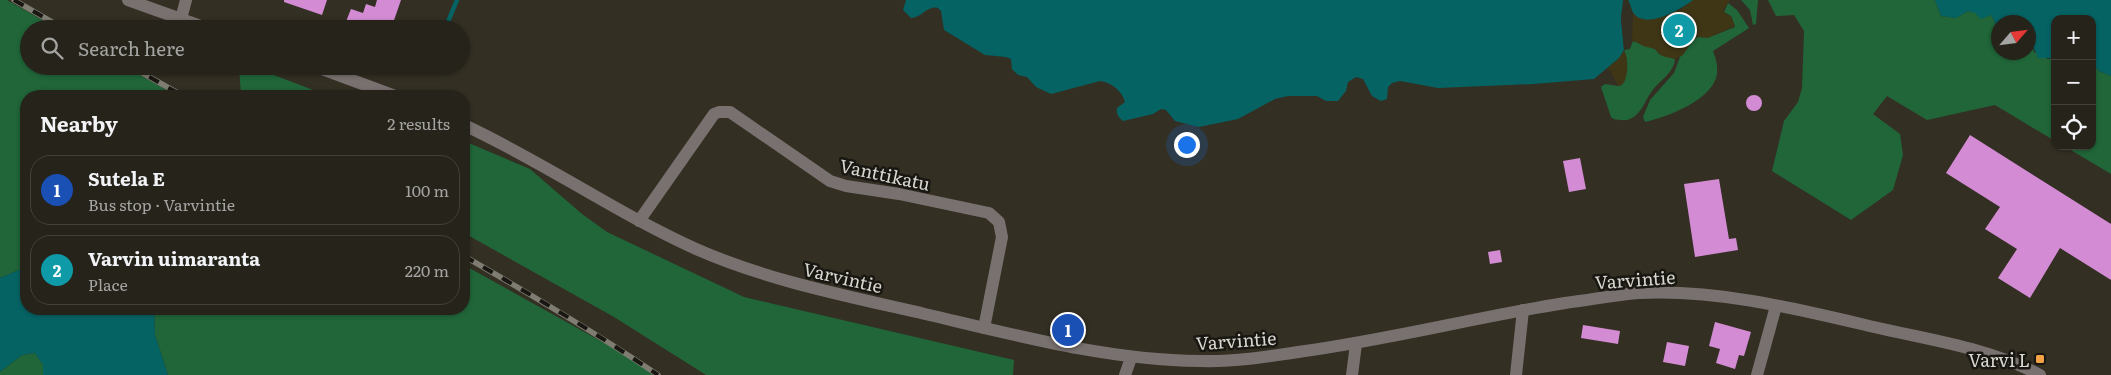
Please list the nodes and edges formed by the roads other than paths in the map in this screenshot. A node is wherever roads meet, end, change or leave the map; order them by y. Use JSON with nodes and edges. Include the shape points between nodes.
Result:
{"nodes":[{"id":1,"x":128,"y":0,"type":"edge"},
{"id":2,"x":186,"y":0,"type":"edge"},
{"id":3,"x":181,"y":19,"type":"joint"},
{"id":4,"x":338,"y":75,"type":"edge"},
{"id":5,"x":379,"y":90,"type":"edge"},
{"id":6,"x":470,"y":128,"type":"edge"},
{"id":7,"x":639,"y":221,"type":"junction"},
{"id":8,"x":1776,"y":306,"type":"junction"},
{"id":9,"x":1523,"y":310,"type":"junction"},
{"id":10,"x":984,"y":328,"type":"junction"},
{"id":11,"x":1356,"y":344,"type":"junction"},
{"id":12,"x":1131,"y":358,"type":"junction"},
{"id":13,"x":1125,"y":375,"type":"edge"},
{"id":14,"x":1352,"y":375,"type":"edge"},
{"id":15,"x":1516,"y":375,"type":"edge"},
{"id":16,"x":1757,"y":375,"type":"edge"},
{"id":17,"x":2040,"y":375,"type":"edge"}],
"edges":[{"from":1,"to":3,"type":"street"},
{"from":2,"to":3,"type":"street"},
{"from":4,"to":5,"type":"street"},
{"from":6,"to":7,"type":"street","name":"Varvintie"},
{"from":7,"to":10,"type":"street","name":"Varvintie","via":[[726,262],[774,279]]},
{"from":7,"to":10,"type":"street","name":"Vanttikatu","via":[[714,114],[730,112],[830,181],[994,217],[999,222],[1002,238]]},
{"from":8,"to":9,"type":"street","name":"Varvintie","via":[[1703,294],[1656,293]]},
{"from":8,"to":16,"type":"street"},
{"from":8,"to":17,"type":"street","name":"Varvintie","via":[[1973,349]]},
{"from":9,"to":11,"type":"street","name":"Varvintie"},
{"from":9,"to":15,"type":"street"},
{"from":10,"to":12,"type":"street","name":"Varvintie"},
{"from":11,"to":12,"type":"street","name":"Varvintie","via":[[1233,361]]},
{"from":11,"to":14,"type":"street"},
{"from":12,"to":13,"type":"street"}]}
